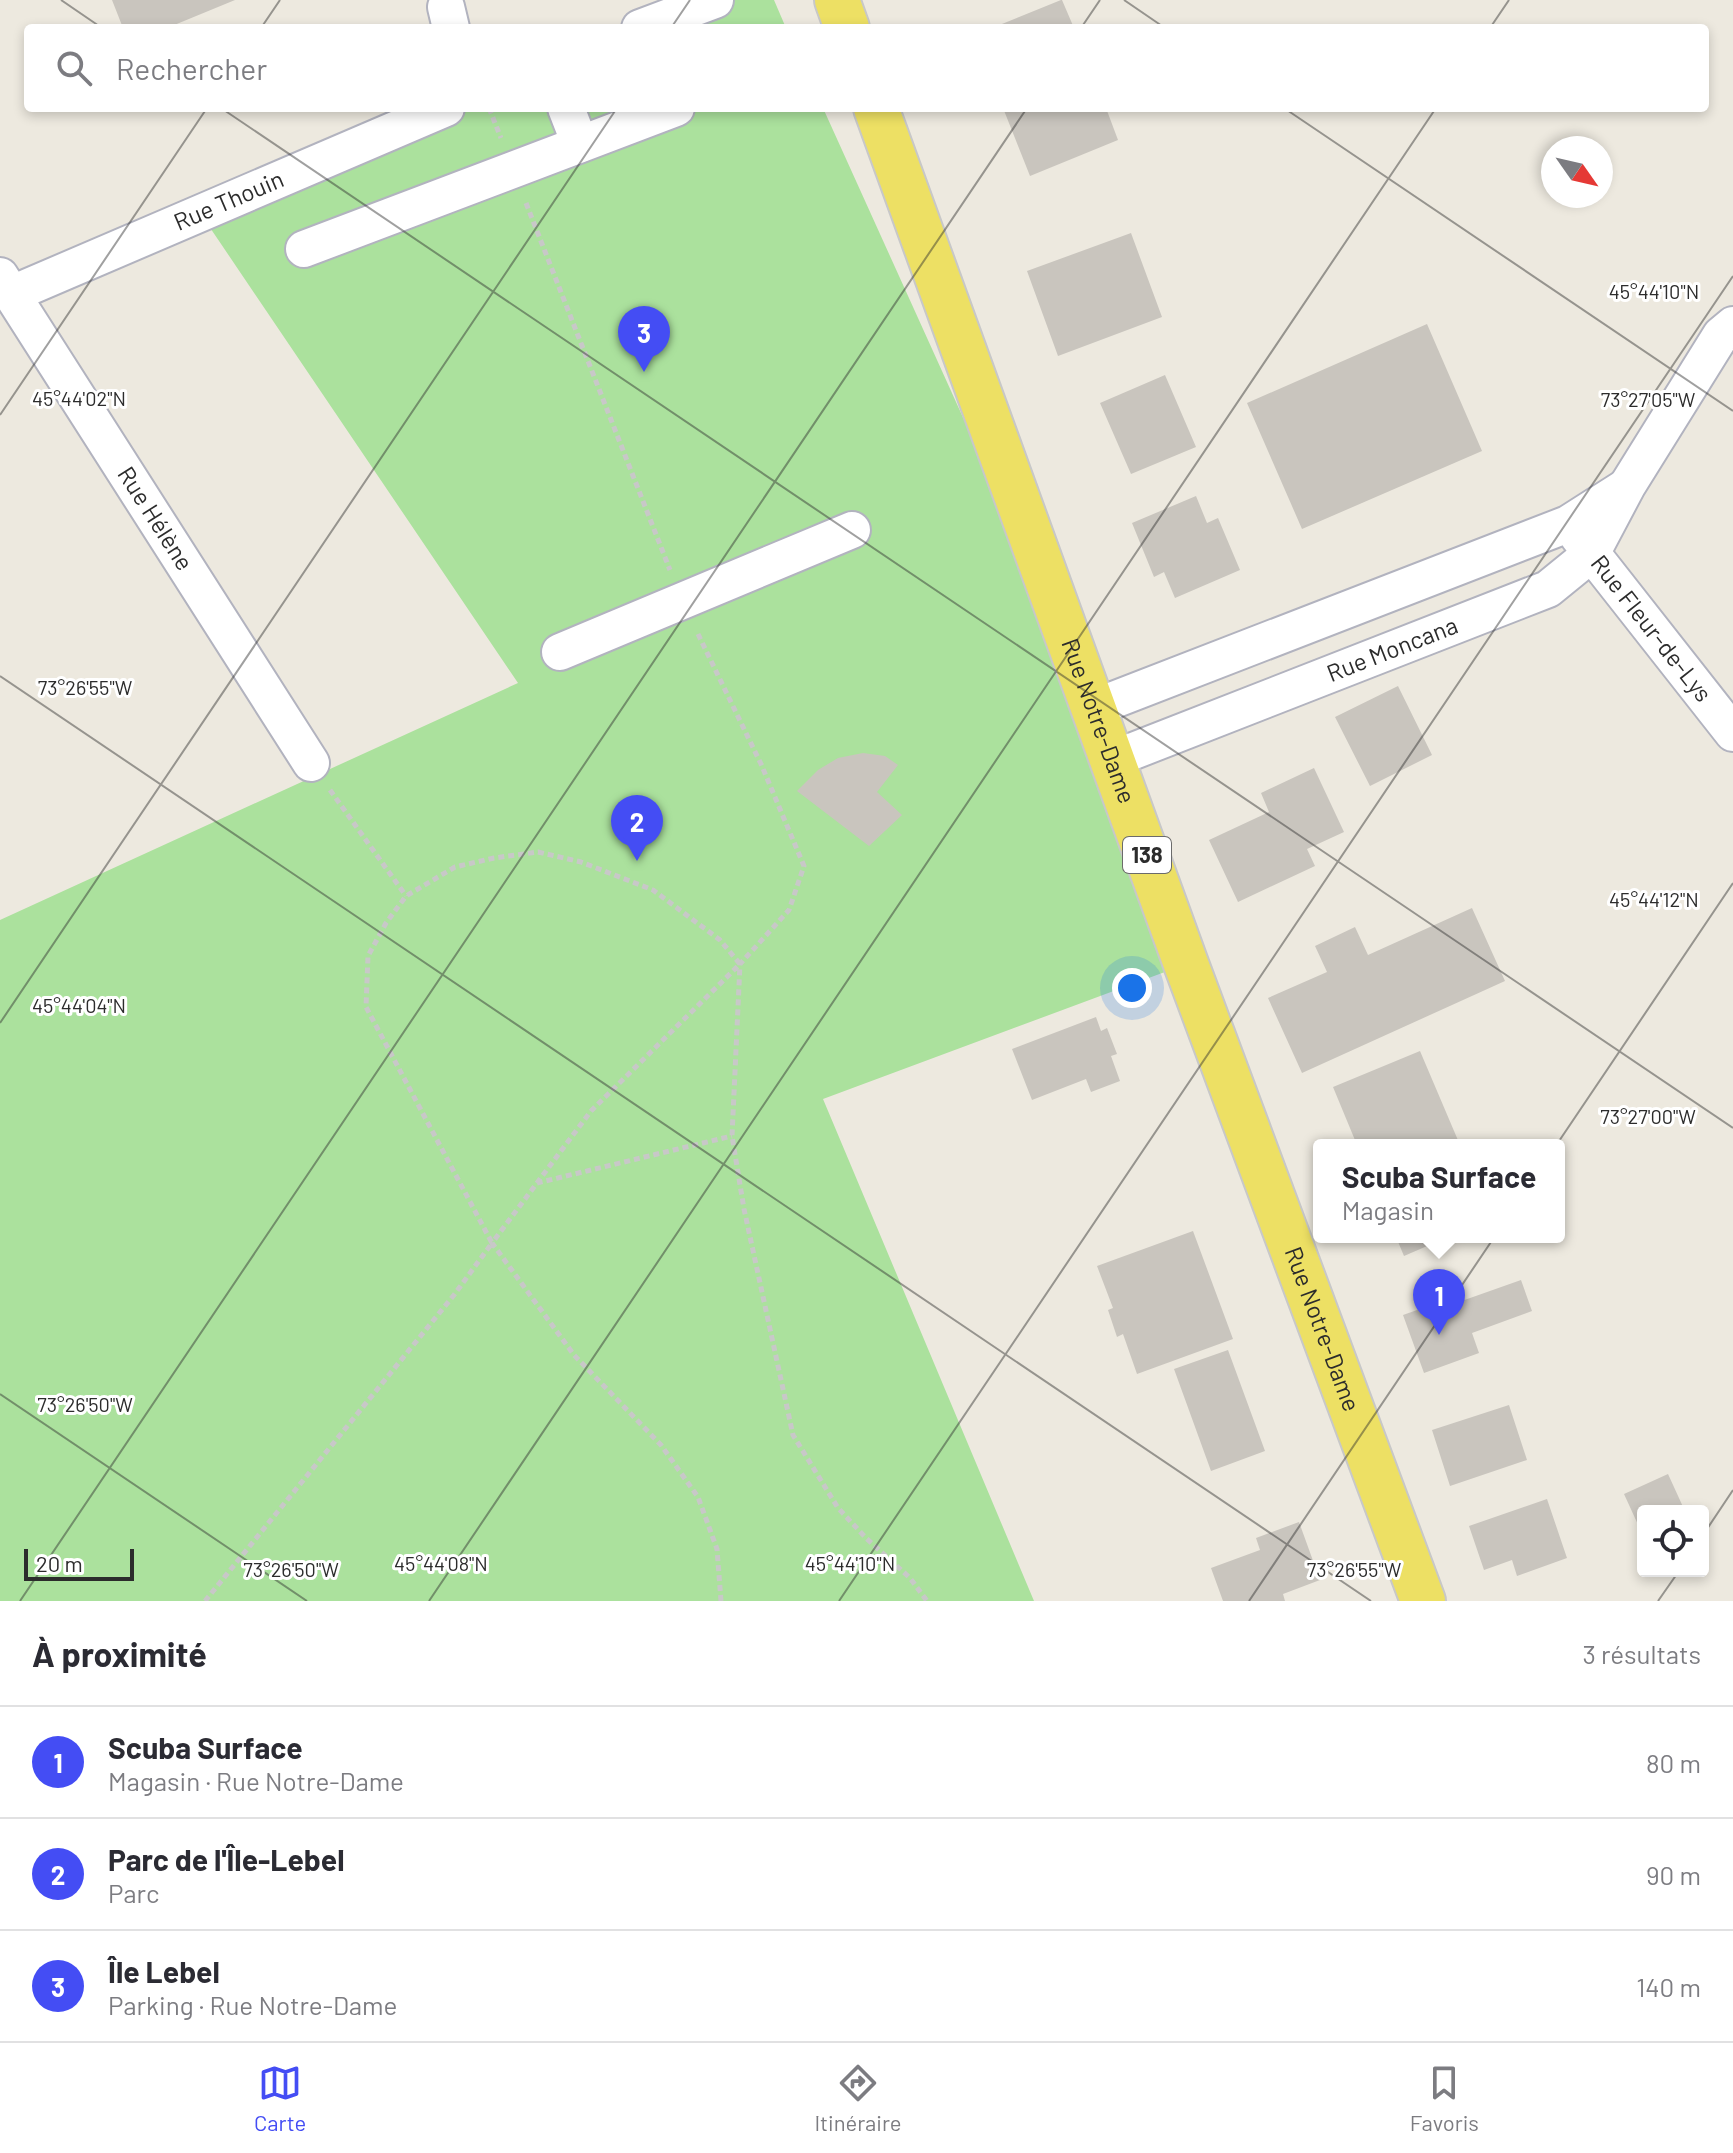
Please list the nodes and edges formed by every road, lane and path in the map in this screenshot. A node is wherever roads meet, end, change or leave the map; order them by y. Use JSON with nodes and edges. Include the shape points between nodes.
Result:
{"nodes":[{"id":1,"x":715,"y":0,"type":"edge"},
{"id":2,"x":837,"y":0,"type":"edge"},
{"id":3,"x":651,"y":24,"type":"edge"},
{"id":4,"x":846,"y":24,"type":"edge"},
{"id":5,"x":436,"y":112,"type":"edge"},
{"id":6,"x":568,"y":112,"type":"edge"},
{"id":7,"x":665,"y":112,"type":"edge"},
{"id":8,"x":877,"y":112,"type":"edge"},
{"id":9,"x":580,"y":144,"type":"junction"},
{"id":10,"x":513,"y":170,"type":"junction"},
{"id":11,"x":304,"y":249,"type":"dead end"},
{"id":12,"x":6,"y":285,"type":"edge"},
{"id":13,"x":1733,"y":325,"type":"edge"},
{"id":14,"x":1627,"y":486,"type":"junction"},
{"id":15,"x":1568,"y":524,"type":"junction"},
{"id":16,"x":852,"y":530,"type":"dead end"},
{"id":17,"x":1591,"y":554,"type":"junction"},
{"id":18,"x":683,"y":601,"type":"junction"},
{"id":19,"x":560,"y":652,"type":"dead end"},
{"id":20,"x":1093,"y":708,"type":"junction"},
{"id":21,"x":1733,"y":733,"type":"edge"},
{"id":22,"x":1113,"y":759,"type":"junction"},
{"id":23,"x":311,"y":763,"type":"joint"},
{"id":24,"x":406,"y":896,"type":"junction"},
{"id":25,"x":740,"y":964,"type":"junction"},
{"id":26,"x":732,"y":1136,"type":"junction"},
{"id":27,"x":537,"y":1183,"type":"junction"},
{"id":28,"x":492,"y":1243,"type":"junction"},
{"id":29,"x":205,"y":1601,"type":"edge"},
{"id":30,"x":721,"y":1601,"type":"edge"},
{"id":31,"x":927,"y":1601,"type":"edge"},
{"id":32,"x":1423,"y":1601,"type":"edge"}],
"edges":[{"from":1,"to":3,"type":"street"},
{"from":2,"to":4,"type":"main road"},
{"from":5,"to":12,"type":"street","name":"Rue Thouin"},
{"from":6,"to":9,"type":"street"},
{"from":7,"to":9,"type":"street"},
{"from":8,"to":20,"type":"main road","name":"Rue Notre-Dame","number":"138"},
{"from":9,"to":10,"type":"street"},
{"from":10,"to":11,"type":"street"},
{"from":10,"to":18,"type":"path"},
{"from":12,"to":23,"type":"street","name":"Rue Hélène"},
{"from":13,"to":14,"type":"street","name":"Rue Moncana","via":[[1721,335]]},
{"from":14,"to":15,"type":"street","name":"Rue Moncana"},
{"from":14,"to":17,"type":"street","name":"Rue Moncana"},
{"from":15,"to":17,"type":"street","name":"Rue Fleur-de-Lys"},
{"from":15,"to":20,"type":"street","name":"Rue Moncana"},
{"from":16,"to":18,"type":"street"},
{"from":17,"to":21,"type":"street","name":"Rue Fleur-de-Lys"},
{"from":17,"to":22,"type":"street","name":"Rue Moncana","via":[[1548,589]]},
{"from":18,"to":19,"type":"street"},
{"from":18,"to":25,"type":"path","via":[[804,866],[789,910]]},
{"from":20,"to":22,"type":"main road","name":"Rue Notre-Dame","number":"138"},
{"from":22,"to":32,"type":"main road","name":"Rue Notre-Dame","number":"138"},
{"from":23,"to":24,"type":"path"},
{"from":24,"to":25,"type":"path","via":[[455,867],[538,852],[653,890],[720,940]]},
{"from":24,"to":28,"type":"path","via":[[368,956],[366,1007]]},
{"from":25,"to":26,"type":"path"},
{"from":25,"to":27,"type":"path","via":[[591,1111]]},
{"from":26,"to":27,"type":"path"},
{"from":26,"to":31,"type":"path","via":[[793,1435],[838,1508]]},
{"from":27,"to":28,"type":"path"},
{"from":28,"to":29,"type":"path"},
{"from":28,"to":30,"type":"path","via":[[574,1355],[661,1445],[698,1497],[717,1549]]}]}
